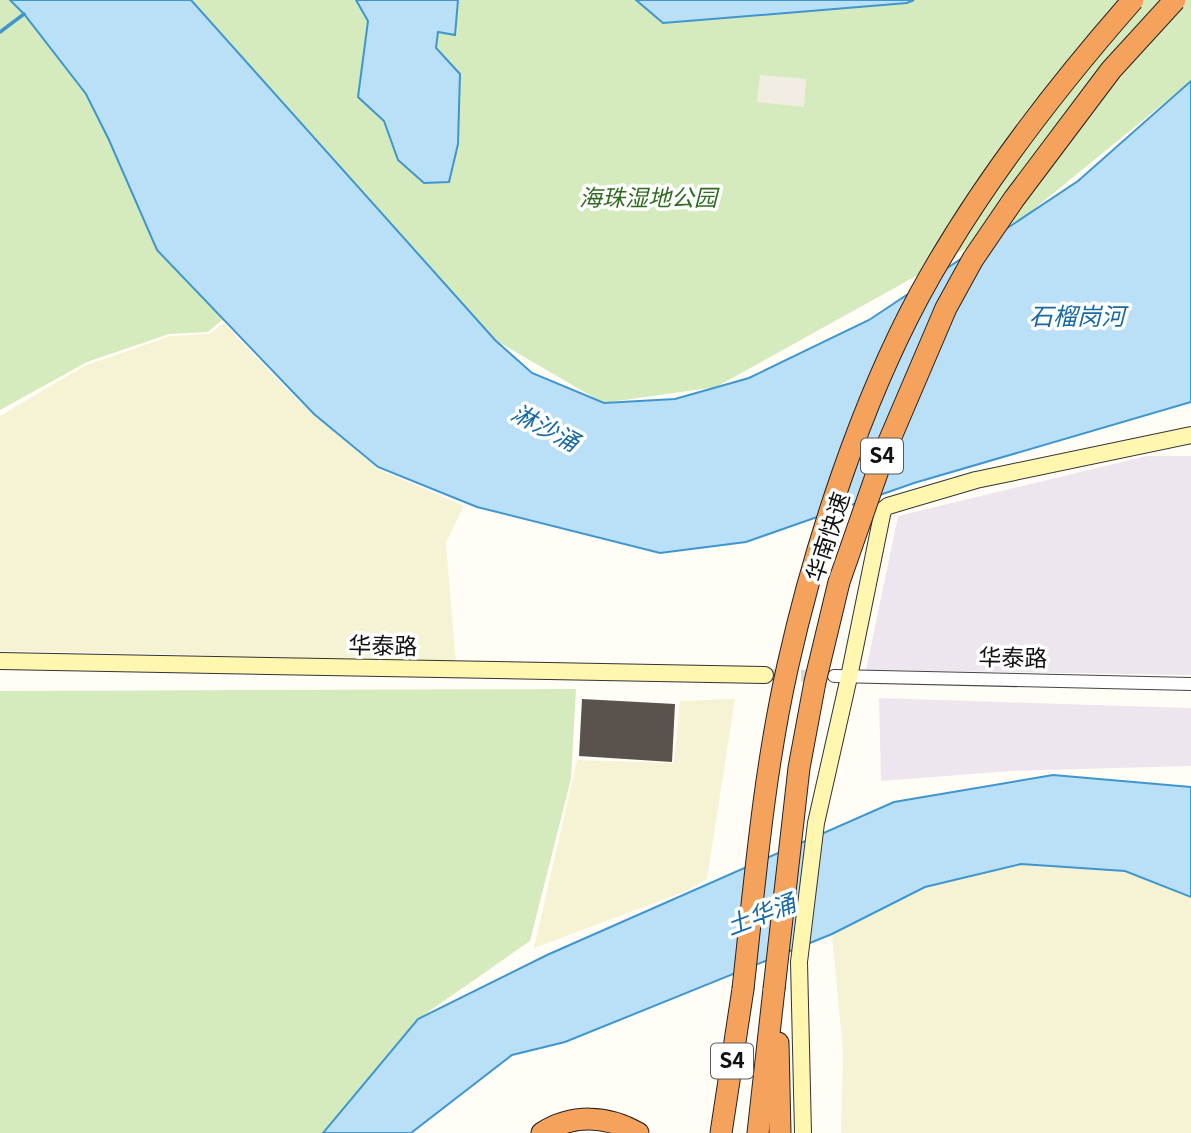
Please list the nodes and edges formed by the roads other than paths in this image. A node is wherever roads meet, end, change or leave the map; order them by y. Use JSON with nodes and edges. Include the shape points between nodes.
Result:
{"nodes":[{"id":1,"x":1133,"y":0,"type":"edge"},
{"id":2,"x":1175,"y":0,"type":"edge"},
{"id":3,"x":1191,"y":435,"type":"edge"},
{"id":4,"x":0,"y":661,"type":"edge"},
{"id":5,"x":765,"y":675,"type":"tunnel mouth"},
{"id":6,"x":841,"y":677,"type":"junction"},
{"id":7,"x":1191,"y":684,"type":"edge"},
{"id":8,"x":774,"y":989,"type":"junction"},
{"id":9,"x":542,"y":1133,"type":"edge"},
{"id":10,"x":638,"y":1133,"type":"edge"},
{"id":11,"x":721,"y":1133,"type":"edge"},
{"id":12,"x":758,"y":1133,"type":"edge"},
{"id":13,"x":780,"y":1133,"type":"edge"},
{"id":14,"x":803,"y":1133,"type":"edge"}],
"edges":[{"from":1,"to":11,"type":"highway","name":"华南快速","number":"S4","bridge":true,"via":[[999,168],[961,224],[895,345],[840,485],[788,666],[769,762]]},
{"from":2,"to":8,"type":"highway","name":"华南快速","number":"S4","bridge":true,"via":[[1111,70],[973,259],[946,308],[888,441],[839,582],[815,682],[799,768]]},
{"from":3,"to":6,"type":"street","via":[[976,480],[888,506],[883,510]]},
{"from":4,"to":5,"type":"street","name":"华泰路"},
{"from":6,"to":7,"type":"street","name":"华泰路"},
{"from":6,"to":14,"type":"street","via":[[799,962]]},
{"from":8,"to":12,"type":"highway","name":"华南快速","number":"S4"},
{"from":8,"to":13,"type":"highway"},
{"from":9,"to":10,"type":"highway","via":[[572,1120],[592,1119]]}]}
